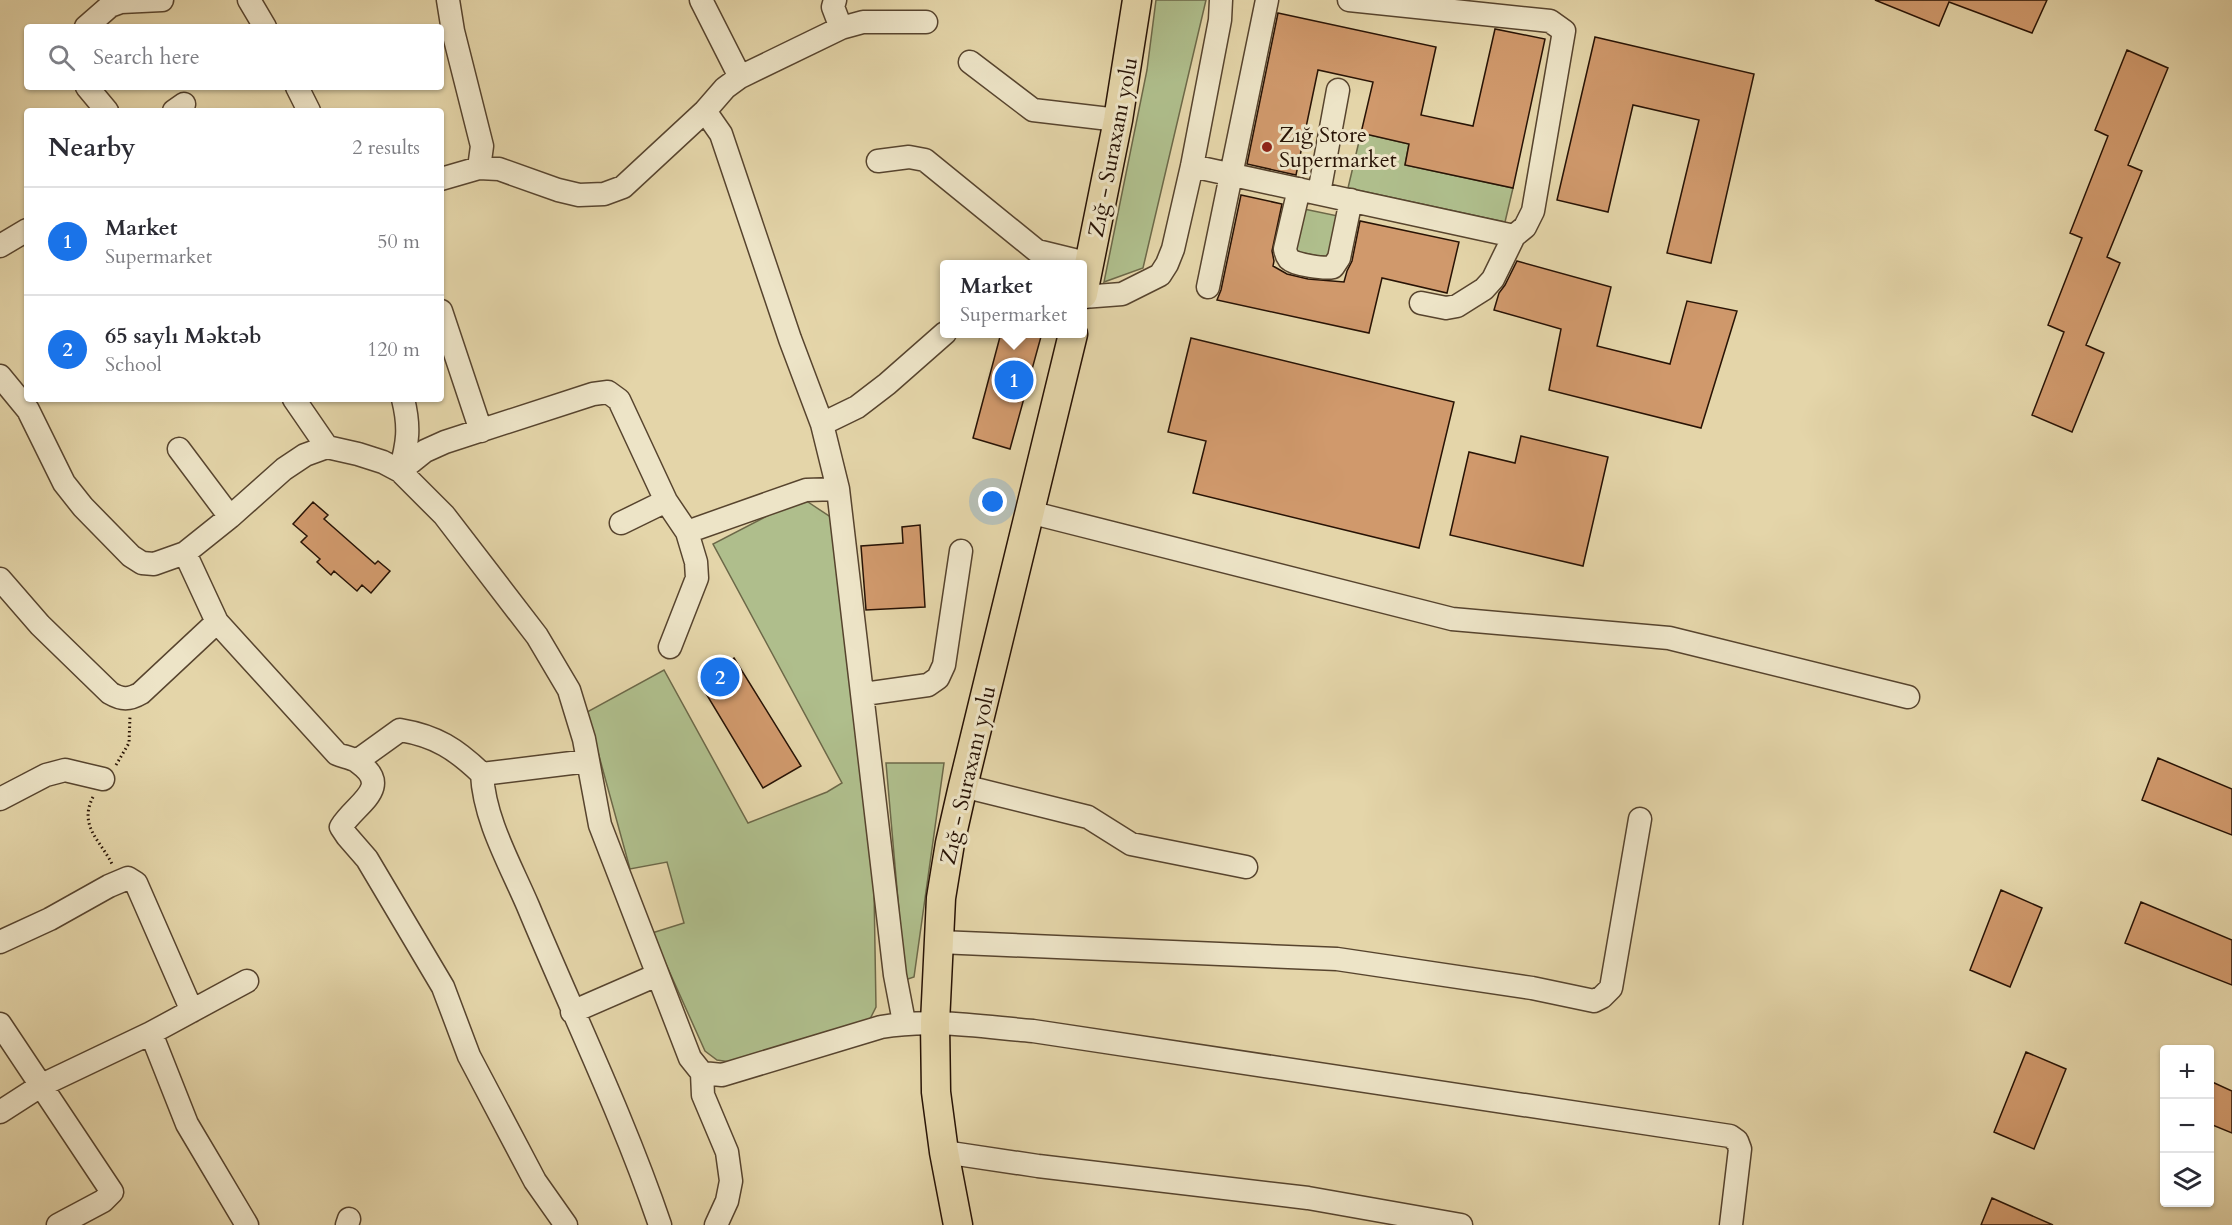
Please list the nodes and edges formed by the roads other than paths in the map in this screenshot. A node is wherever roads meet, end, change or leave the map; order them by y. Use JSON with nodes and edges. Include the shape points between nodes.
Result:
{"nodes":[{"id":1,"x":162,"y":0,"type":"edge"},
{"id":2,"x":249,"y":0,"type":"edge"},
{"id":3,"x":447,"y":0,"type":"edge"},
{"id":4,"x":701,"y":0,"type":"edge"},
{"id":5,"x":835,"y":0,"type":"edge"},
{"id":6,"x":1137,"y":0,"type":"edge"},
{"id":7,"x":1221,"y":0,"type":"edge"},
{"id":8,"x":1267,"y":0,"type":"edge"},
{"id":9,"x":1349,"y":0,"type":"edge"},
{"id":10,"x":927,"y":22,"type":"dead end"},
{"id":11,"x":89,"y":24,"type":"edge"},
{"id":12,"x":263,"y":24,"type":"edge"},
{"id":13,"x":841,"y":28,"type":"junction"},
{"id":14,"x":970,"y":62,"type":"dead end"},
{"id":15,"x":740,"y":77,"type":"junction"},
{"id":16,"x":90,"y":90,"type":"edge"},
{"id":17,"x":298,"y":90,"type":"edge"},
{"id":18,"x":1338,"y":90,"type":"dead end"},
{"id":19,"x":104,"y":108,"type":"edge"},
{"id":20,"x":308,"y":108,"type":"edge"},
{"id":21,"x":705,"y":111,"type":"junction"},
{"id":22,"x":1118,"y":120,"type":"junction"},
{"id":23,"x":878,"y":161,"type":"dead end"},
{"id":24,"x":1192,"y":166,"type":"junction"},
{"id":25,"x":479,"y":168,"type":"junction"},
{"id":26,"x":1231,"y":174,"type":"junction"},
{"id":27,"x":444,"y":178,"type":"edge"},
{"id":28,"x":1309,"y":191,"type":"junction"},
{"id":29,"x":1351,"y":200,"type":"junction"},
{"id":30,"x":24,"y":232,"type":"edge"},
{"id":31,"x":1514,"y":236,"type":"junction"},
{"id":32,"x":0,"y":246,"type":"edge"},
{"id":33,"x":1030,"y":258,"type":"edge"},
{"id":34,"x":1050,"y":260,"type":"edge"},
{"id":35,"x":1087,"y":264,"type":"edge"},
{"id":36,"x":1090,"y":264,"type":"junction"},
{"id":37,"x":1087,"y":278,"type":"edge"},
{"id":38,"x":1208,"y":287,"type":"dead end"},
{"id":39,"x":1087,"y":296,"type":"edge"},
{"id":40,"x":1421,"y":303,"type":"dead end"},
{"id":41,"x":444,"y":321,"type":"edge"},
{"id":42,"x":940,"y":337,"type":"edge"},
{"id":43,"x":1072,"y":338,"type":"edge"},
{"id":44,"x":0,"y":376,"type":"edge"},
{"id":45,"x":296,"y":402,"type":"edge"},
{"id":46,"x":404,"y":402,"type":"edge"},
{"id":47,"x":822,"y":424,"type":"junction"},
{"id":48,"x":481,"y":431,"type":"junction"},
{"id":49,"x":327,"y":447,"type":"junction"},
{"id":50,"x":178,"y":449,"type":"dead end"},
{"id":51,"x":400,"y":471,"type":"junction"},
{"id":52,"x":838,"y":489,"type":"junction"},
{"id":53,"x":666,"y":501,"type":"junction"},
{"id":54,"x":1029,"y":512,"type":"junction"},
{"id":55,"x":230,"y":518,"type":"junction"},
{"id":56,"x":621,"y":523,"type":"dead end"},
{"id":57,"x":687,"y":532,"type":"junction"},
{"id":58,"x":961,"y":551,"type":"dead end"},
{"id":59,"x":185,"y":553,"type":"junction"},
{"id":60,"x":1,"y":586,"type":"edge"},
{"id":61,"x":217,"y":622,"type":"junction"},
{"id":62,"x":670,"y":647,"type":"dead end"},
{"id":63,"x":864,"y":694,"type":"junction"},
{"id":64,"x":1908,"y":697,"type":"dead end"},
{"id":65,"x":357,"y":761,"type":"junction"},
{"id":66,"x":588,"y":761,"type":"junction"},
{"id":67,"x":482,"y":774,"type":"junction"},
{"id":68,"x":103,"y":779,"type":"dead end"},
{"id":69,"x":963,"y":786,"type":"junction"},
{"id":70,"x":0,"y":799,"type":"edge"},
{"id":71,"x":1640,"y":819,"type":"dead end"},
{"id":72,"x":1246,"y":867,"type":"dead end"},
{"id":73,"x":0,"y":942,"type":"edge"},
{"id":74,"x":939,"y":942,"type":"junction"},
{"id":75,"x":657,"y":975,"type":"junction"},
{"id":76,"x":247,"y":981,"type":"dead end"},
{"id":77,"x":192,"y":1011,"type":"junction"},
{"id":78,"x":572,"y":1012,"type":"junction"},
{"id":79,"x":904,"y":1022,"type":"junction"},
{"id":80,"x":935,"y":1023,"type":"junction"},
{"id":81,"x":0,"y":1024,"type":"edge"},
{"id":82,"x":151,"y":1033,"type":"junction"},
{"id":83,"x":702,"y":1073,"type":"junction"},
{"id":84,"x":42,"y":1086,"type":"junction"},
{"id":85,"x":0,"y":1112,"type":"edge"},
{"id":86,"x":944,"y":1152,"type":"junction"},
{"id":87,"x":58,"y":1225,"type":"edge"},
{"id":88,"x":247,"y":1225,"type":"edge"},
{"id":89,"x":566,"y":1225,"type":"edge"},
{"id":90,"x":660,"y":1225,"type":"edge"},
{"id":91,"x":716,"y":1225,"type":"edge"},
{"id":92,"x":958,"y":1225,"type":"edge"},
{"id":93,"x":1461,"y":1225,"type":"edge"},
{"id":94,"x":1731,"y":1225,"type":"edge"}],
"edges":[{"from":1,"to":11,"type":"street","via":[[121,2],[110,6]]},
{"from":2,"to":12,"type":"street"},
{"from":3,"to":25,"type":"street","via":[[483,146]]},
{"from":4,"to":15,"type":"street"},
{"from":5,"to":13,"type":"street","via":[[833,7]]},
{"from":6,"to":22,"type":"main road","name":"Zığ - Suraxanı yolu"},
{"from":7,"to":24,"type":"street"},
{"from":8,"to":26,"type":"street"},
{"from":9,"to":31,"type":"street","via":[[1550,21],[1564,31],[1533,211],[1525,227]]},
{"from":10,"to":13,"type":"street","via":[[863,22]]},
{"from":13,"to":15,"type":"street"},
{"from":14,"to":22,"type":"street","via":[[1033,110]]},
{"from":15,"to":21,"type":"street"},
{"from":16,"to":19,"type":"street"},
{"from":17,"to":20,"type":"street"},
{"from":18,"to":28,"type":"street"},
{"from":21,"to":25,"type":"street","via":[[623,187],[604,194],[579,195],[499,169]]},
{"from":21,"to":47,"type":"street","via":[[721,134]]},
{"from":22,"to":36,"type":"main road","name":"Zığ - Suraxanı yolu"},
{"from":23,"to":33,"type":"street","via":[[909,157],[925,160]]},
{"from":24,"to":26,"type":"street"},
{"from":24,"to":39,"type":"street","via":[[1173,249],[1160,275],[1122,294]]},
{"from":25,"to":27,"type":"street"},
{"from":26,"to":28,"type":"street"},
{"from":26,"to":38,"type":"street"},
{"from":28,"to":29,"type":"street"},
{"from":28,"to":29,"type":"street","via":[[1285,249],[1293,262],[1333,267],[1339,258]]},
{"from":29,"to":31,"type":"street"},
{"from":30,"to":32,"type":"street"},
{"from":31,"to":40,"type":"street","via":[[1484,289],[1457,306]]},
{"from":33,"to":34,"type":"street"},
{"from":35,"to":36,"type":"street"},
{"from":36,"to":37,"type":"main road","name":"Zığ - Suraxanı yolu"},
{"from":41,"to":48,"type":"street"},
{"from":42,"to":47,"type":"street","via":[[880,390]]},
{"from":43,"to":54,"type":"main road","name":"Zığ - Suraxanı yolu"},
{"from":44,"to":59,"type":"street","via":[[28,410],[64,483],[130,556],[154,564]]},
{"from":45,"to":49,"type":"street"},
{"from":46,"to":51,"type":"street","via":[[408,441]]},
{"from":47,"to":52,"type":"street"},
{"from":48,"to":51,"type":"street","via":[[425,451]]},
{"from":48,"to":53,"type":"street","via":[[608,392],[618,400]]},
{"from":49,"to":51,"type":"street","via":[[366,456]]},
{"from":49,"to":55,"type":"street","via":[[291,464]]},
{"from":50,"to":55,"type":"street"},
{"from":51,"to":66,"type":"street","via":[[444,515],[537,636],[569,690]]},
{"from":52,"to":57,"type":"street","via":[[806,490]]},
{"from":52,"to":63,"type":"street"},
{"from":53,"to":56,"type":"street"},
{"from":53,"to":57,"type":"street"},
{"from":54,"to":64,"type":"street","via":[[1452,619],[1669,638]]},
{"from":54,"to":69,"type":"main road","name":"Zığ - Suraxanı yolu"},
{"from":55,"to":59,"type":"street"},
{"from":57,"to":62,"type":"street","via":[[697,578]]},
{"from":58,"to":63,"type":"street","via":[[944,665],[938,678],[928,685]]},
{"from":59,"to":61,"type":"street"},
{"from":60,"to":61,"type":"street","via":[[119,698],[131,699],[141,693]]},
{"from":61,"to":65,"type":"street","via":[[337,754]]},
{"from":63,"to":79,"type":"street","via":[[895,975]]},
{"from":65,"to":67,"type":"street","via":[[400,730],[423,734],[452,749]]},
{"from":65,"to":89,"type":"street","via":[[375,783],[372,792],[341,826],[367,859],[443,987],[469,1056],[535,1181]]},
{"from":66,"to":67,"type":"street"},
{"from":66,"to":75,"type":"street","via":[[600,825]]},
{"from":67,"to":78,"type":"street","via":[[483,794]]},
{"from":68,"to":70,"type":"street","via":[[65,770],[46,775]]},
{"from":69,"to":72,"type":"street","via":[[1088,817],[1131,844]]},
{"from":69,"to":74,"type":"main road","name":"Zığ - Suraxanı yolu","via":[[941,898]]},
{"from":71,"to":74,"type":"street","via":[[1611,988],[1594,1001],[1337,959]]},
{"from":73,"to":77,"type":"street","via":[[128,878],[136,883]]},
{"from":74,"to":80,"type":"main road","name":"Zığ - Suraxanı yolu"},
{"from":75,"to":78,"type":"street"},
{"from":75,"to":83,"type":"street","via":[[690,1058]]},
{"from":76,"to":77,"type":"street"},
{"from":77,"to":82,"type":"street"},
{"from":78,"to":90,"type":"street","via":[[640,1166]]},
{"from":79,"to":80,"type":"street"},
{"from":79,"to":83,"type":"street","via":[[722,1075]]},
{"from":80,"to":86,"type":"main road","name":"Zığ - Suraxanı yolu","via":[[936,1092]]},
{"from":80,"to":94,"type":"street","via":[[1033,1030],[1730,1136],[1740,1149]]},
{"from":81,"to":84,"type":"street"},
{"from":82,"to":84,"type":"street"},
{"from":82,"to":88,"type":"street","via":[[188,1124]]},
{"from":83,"to":91,"type":"street","via":[[704,1095],[727,1152],[731,1181]]},
{"from":84,"to":85,"type":"street"},
{"from":84,"to":87,"type":"street","via":[[112,1192]]},
{"from":86,"to":92,"type":"main road","name":"Zığ - Suraxanı yolu"},
{"from":86,"to":93,"type":"street","via":[[1308,1198]]}]}
